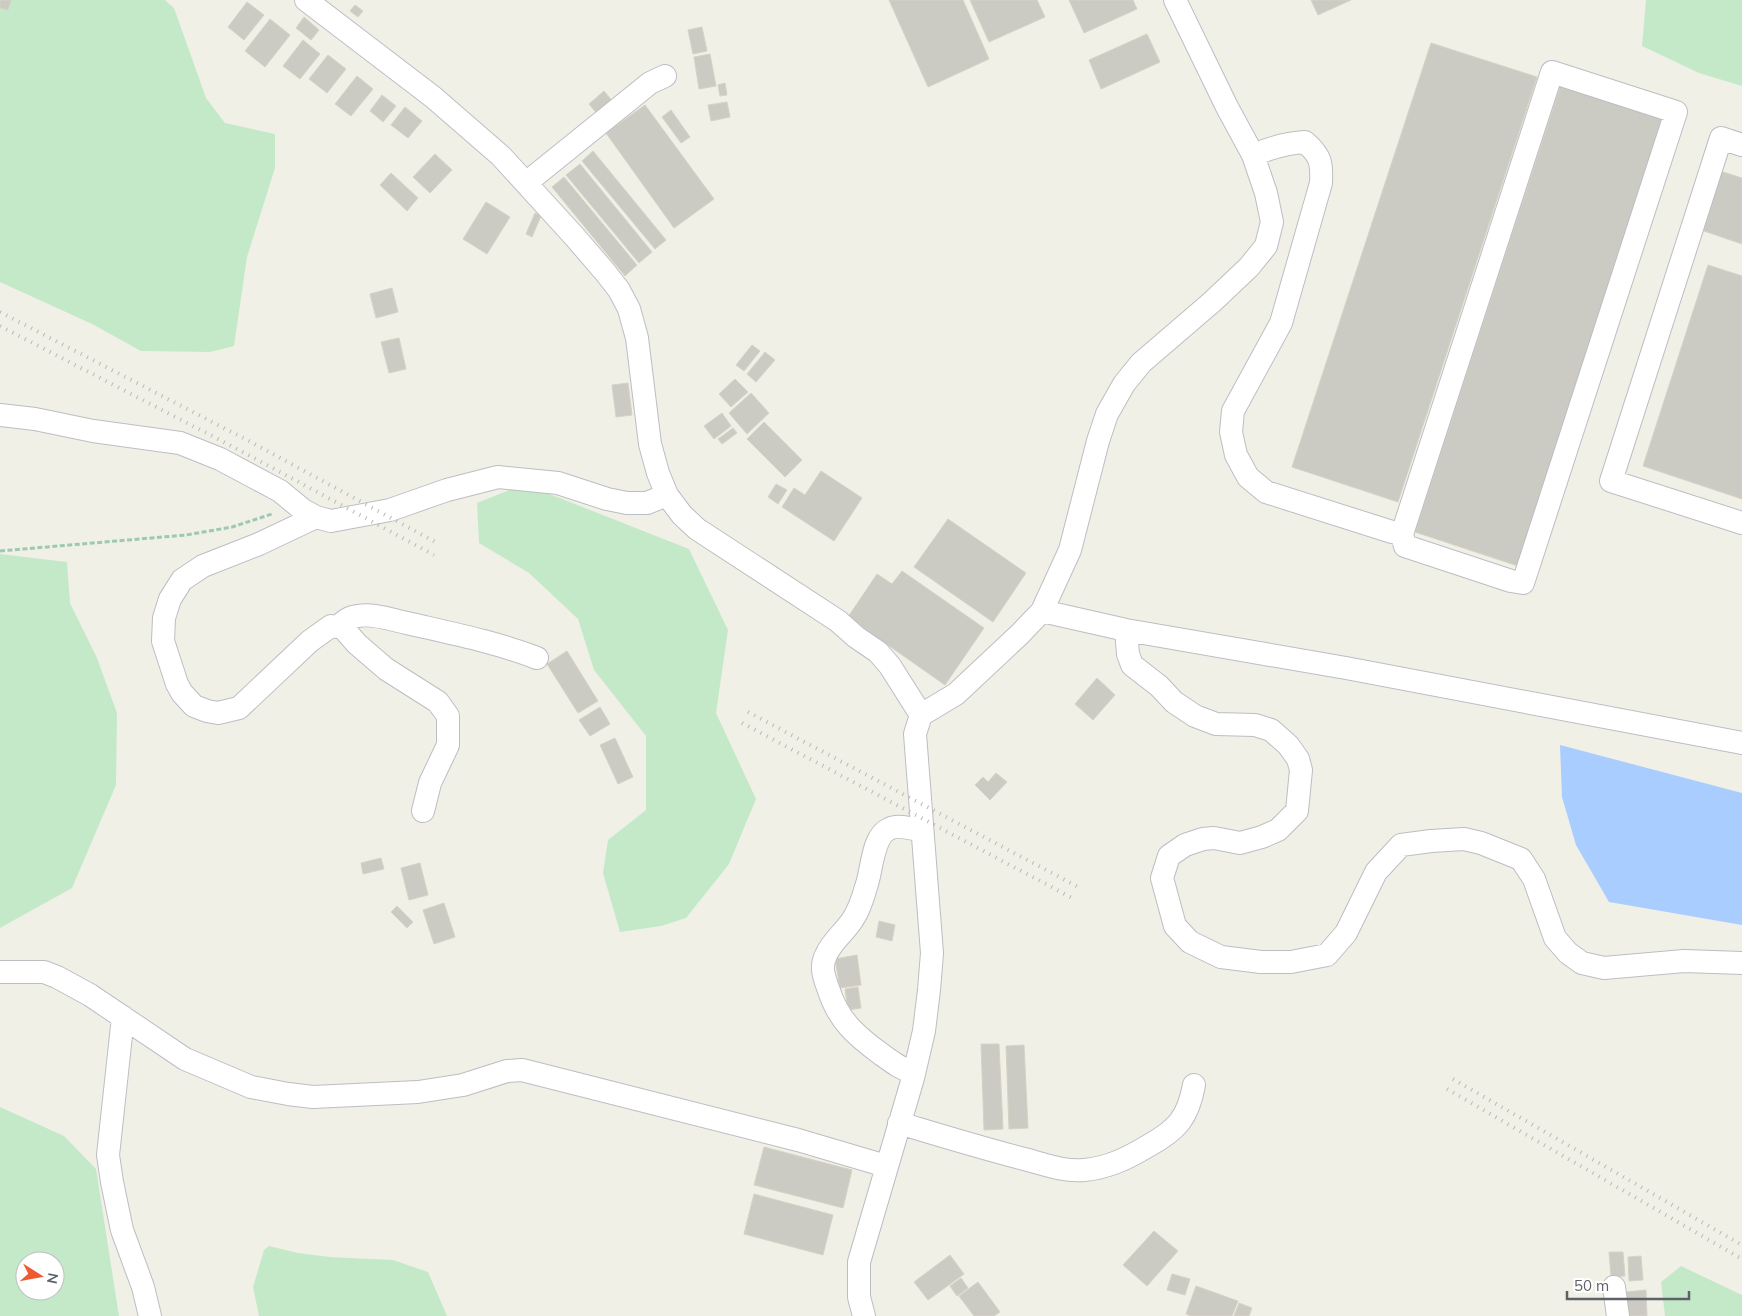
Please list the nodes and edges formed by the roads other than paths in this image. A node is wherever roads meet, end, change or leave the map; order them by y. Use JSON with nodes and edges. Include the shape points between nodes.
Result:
{"nodes":[{"id":1,"x":306,"y":0,"type":"edge"},
{"id":2,"x":1175,"y":0,"type":"edge"},
{"id":3,"x":665,"y":76,"type":"dead end"},
{"id":4,"x":1742,"y":145,"type":"edge"},
{"id":5,"x":1253,"y":155,"type":"junction"},
{"id":6,"x":526,"y":183,"type":"junction"},
{"id":7,"x":0,"y":415,"type":"edge"},
{"id":8,"x":667,"y":495,"type":"junction"},
{"id":9,"x":316,"y":517,"type":"junction"},
{"id":10,"x":1742,"y":523,"type":"edge"},
{"id":11,"x":1402,"y":534,"type":"junction"},
{"id":12,"x":1042,"y":611,"type":"junction"},
{"id":13,"x":338,"y":627,"type":"junction"},
{"id":14,"x":1126,"y":630,"type":"junction"},
{"id":15,"x":537,"y":658,"type":"dead end"},
{"id":16,"x":921,"y":715,"type":"junction"},
{"id":17,"x":1742,"y":743,"type":"edge"},
{"id":18,"x":423,"y":812,"type":"dead end"},
{"id":19,"x":922,"y":831,"type":"junction"},
{"id":20,"x":1742,"y":963,"type":"edge"},
{"id":21,"x":0,"y":972,"type":"edge"},
{"id":22,"x":123,"y":1018,"type":"junction"},
{"id":23,"x":914,"y":1072,"type":"junction"},
{"id":24,"x":1194,"y":1085,"type":"dead end"},
{"id":25,"x":899,"y":1123,"type":"junction"},
{"id":26,"x":886,"y":1166,"type":"junction"},
{"id":27,"x":1614,"y":1287,"type":"dead end"},
{"id":28,"x":150,"y":1316,"type":"edge"},
{"id":29,"x":864,"y":1316,"type":"edge"},
{"id":30,"x":1618,"y":1316,"type":"edge"}],
"edges":[{"from":1,"to":6,"type":"street","via":[[433,97],[501,156]]},
{"from":2,"to":5,"type":"street"},
{"from":3,"to":6,"type":"street","via":[[650,83]]},
{"from":4,"to":10,"type":"street","via":[[1721,138],[1611,481]]},
{"from":5,"to":11,"type":"street","via":[[1268,148],[1305,142],[1322,164],[1321,183],[1281,323],[1234,411],[1231,432],[1236,455],[1248,476],[1266,492]]},
{"from":5,"to":12,"type":"street","via":[[1272,222],[1266,246],[1249,267],[1141,363],[1124,384],[1107,414],[1070,550]]},
{"from":6,"to":8,"type":"street","via":[[605,272],[629,309],[637,338],[650,444]]},
{"from":7,"to":9,"type":"street","via":[[180,443],[265,482]]},
{"from":8,"to":9,"type":"street","via":[[647,504],[627,503],[558,483],[498,477],[390,510],[331,521]]},
{"from":8,"to":16,"type":"street","via":[[697,529],[838,621],[878,652]]},
{"from":9,"to":13,"type":"street","via":[[203,566],[182,580],[170,599],[164,618],[163,641],[182,693],[194,706],[218,713],[239,708],[310,641],[331,626]]},
{"from":11,"to":11,"type":"street","via":[[1552,72],[1676,112],[1523,583],[1405,546]]},
{"from":12,"to":14,"type":"street"},
{"from":12,"to":16,"type":"street","via":[[956,694]]},
{"from":13,"to":15,"type":"street","via":[[359,615],[383,618]]},
{"from":13,"to":18,"type":"street","via":[[343,628],[386,669],[438,702],[448,716],[448,745],[430,783]]},
{"from":14,"to":17,"type":"street"},
{"from":14,"to":20,"type":"street","via":[[1132,665],[1174,702],[1195,716],[1216,724],[1271,730],[1288,745],[1301,770],[1297,811],[1278,830],[1240,843],[1203,839],[1185,845],[1169,856],[1162,878],[1175,926],[1190,942],[1221,957],[1261,962],[1291,962],[1327,955],[1346,933],[1376,872],[1401,845],[1464,839],[1521,859],[1534,878],[1555,938],[1582,963],[1604,968],[1684,961]]},
{"from":16,"to":19,"type":"street","via":[[915,734]]},
{"from":19,"to":23,"type":"street","via":[[932,953],[924,1031]]},
{"from":19,"to":23,"type":"street","via":[[889,828],[879,837],[862,899],[853,918],[825,956],[822,971],[837,1012],[848,1026],[863,1042],[896,1065]]},
{"from":21,"to":22,"type":"street","via":[[44,972],[75,985]]},
{"from":22,"to":26,"type":"street","via":[[185,1059],[251,1087],[313,1097],[418,1092],[463,1084],[507,1070],[522,1070],[798,1140]]},
{"from":22,"to":28,"type":"street","via":[[108,1154],[122,1230],[144,1287]]},
{"from":23,"to":25,"type":"street"},
{"from":24,"to":25,"type":"street","via":[[1190,1105],[1183,1118],[1162,1139],[1124,1160],[1082,1170],[1046,1165]]},
{"from":25,"to":26,"type":"street"},
{"from":26,"to":29,"type":"street","via":[[859,1262],[859,1297]]},
{"from":27,"to":30,"type":"street"}]}
